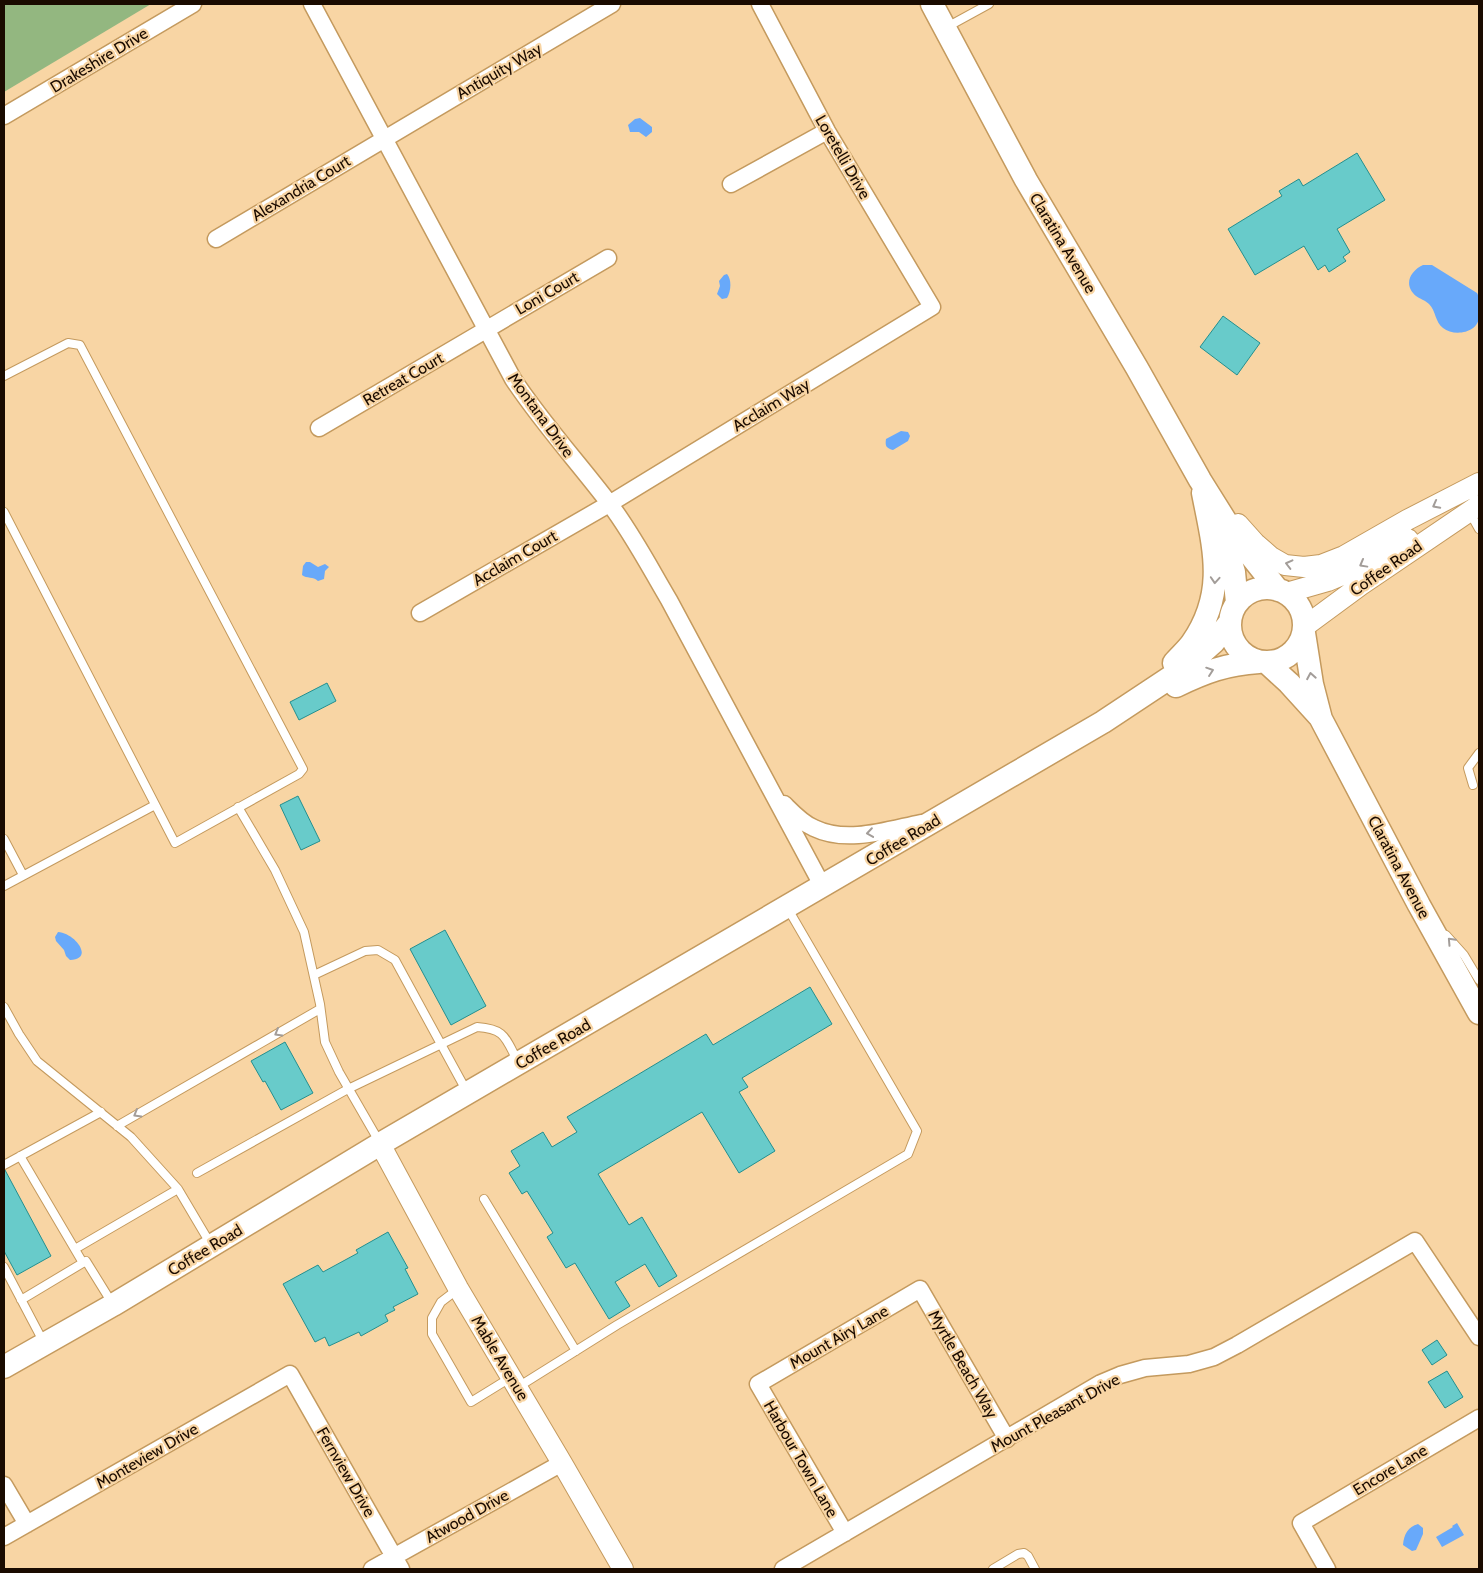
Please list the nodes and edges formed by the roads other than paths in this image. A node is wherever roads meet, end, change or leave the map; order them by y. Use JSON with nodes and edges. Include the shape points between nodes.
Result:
{"nodes":[{"id":1,"x":193,"y":4,"type":"edge"},
{"id":2,"x":312,"y":4,"type":"edge"},
{"id":3,"x":612,"y":4,"type":"edge"},
{"id":4,"x":760,"y":4,"type":"edge"},
{"id":5,"x":932,"y":4,"type":"edge"},
{"id":6,"x":989,"y":4,"type":"edge"},
{"id":7,"x":945,"y":28,"type":"junction"},
{"id":8,"x":4,"y":116,"type":"edge"},
{"id":9,"x":827,"y":131,"type":"junction"},
{"id":10,"x":385,"y":138,"type":"junction"},
{"id":11,"x":731,"y":184,"type":"dead end"},
{"id":12,"x":216,"y":239,"type":"dead end"},
{"id":13,"x":608,"y":258,"type":"dead end"},
{"id":14,"x":932,"y":307,"type":"joint"},
{"id":15,"x":486,"y":329,"type":"junction"},
{"id":16,"x":4,"y":376,"type":"edge"},
{"id":17,"x":319,"y":428,"type":"dead end"},
{"id":18,"x":1200,"y":480,"type":"junction"},
{"id":19,"x":1479,"y":483,"type":"edge"},
{"id":20,"x":610,"y":504,"type":"junction"},
{"id":21,"x":1474,"y":508,"type":"edge"},
{"id":22,"x":4,"y":512,"type":"edge"},
{"id":23,"x":1479,"y":529,"type":"edge"},
{"id":24,"x":1282,"y":591,"type":"junction"},
{"id":25,"x":1234,"y":612,"type":"junction"},
{"id":26,"x":420,"y":613,"type":"dead end"},
{"id":27,"x":1304,"y":630,"type":"junction"},
{"id":28,"x":1262,"y":662,"type":"junction"},
{"id":29,"x":1321,"y":719,"type":"junction"},
{"id":30,"x":1103,"y":722,"type":"junction"},
{"id":31,"x":1479,"y":753,"type":"edge"},
{"id":32,"x":1472,"y":785,"type":"dead end"},
{"id":33,"x":772,"y":790,"type":"junction"},
{"id":34,"x":155,"y":805,"type":"junction"},
{"id":35,"x":238,"y":807,"type":"junction"},
{"id":36,"x":935,"y":821,"type":"junction"},
{"id":37,"x":4,"y":839,"type":"edge"},
{"id":38,"x":23,"y":875,"type":"junction"},
{"id":39,"x":4,"y":886,"type":"edge"},
{"id":40,"x":823,"y":887,"type":"junction"},
{"id":41,"x":1419,"y":905,"type":"junction"},
{"id":42,"x":787,"y":908,"type":"junction"},
{"id":43,"x":314,"y":975,"type":"junction"},
{"id":44,"x":1479,"y":980,"type":"edge"},
{"id":45,"x":4,"y":1006,"type":"edge"},
{"id":46,"x":320,"y":1009,"type":"junction"},
{"id":47,"x":1479,"y":1013,"type":"edge"},
{"id":48,"x":441,"y":1044,"type":"junction"},
{"id":49,"x":519,"y":1064,"type":"junction"},
{"id":50,"x":348,"y":1089,"type":"junction"},
{"id":51,"x":468,"y":1093,"type":"junction"},
{"id":52,"x":101,"y":1112,"type":"junction"},
{"id":53,"x":117,"y":1126,"type":"junction"},
{"id":54,"x":380,"y":1144,"type":"junction"},
{"id":55,"x":20,"y":1156,"type":"junction"},
{"id":56,"x":4,"y":1165,"type":"edge"},
{"id":57,"x":197,"y":1173,"type":"dead end"},
{"id":58,"x":178,"y":1189,"type":"junction"},
{"id":59,"x":484,"y":1199,"type":"dead end"},
{"id":60,"x":212,"y":1246,"type":"junction"},
{"id":61,"x":75,"y":1249,"type":"junction"},
{"id":62,"x":83,"y":1263,"type":"junction"},
{"id":63,"x":4,"y":1267,"type":"edge"},
{"id":64,"x":458,"y":1288,"type":"junction"},
{"id":65,"x":920,"y":1289,"type":"joint"},
{"id":66,"x":21,"y":1300,"type":"junction"},
{"id":67,"x":114,"y":1305,"type":"junction"},
{"id":68,"x":1479,"y":1337,"type":"edge"},
{"id":69,"x":44,"y":1344,"type":"junction"},
{"id":70,"x":576,"y":1351,"type":"junction"},
{"id":71,"x":4,"y":1367,"type":"edge"},
{"id":72,"x":290,"y":1374,"type":"joint"},
{"id":73,"x":514,"y":1382,"type":"junction"},
{"id":74,"x":758,"y":1384,"type":"joint"},
{"id":75,"x":1479,"y":1418,"type":"edge"},
{"id":76,"x":1007,"y":1438,"type":"junction"},
{"id":77,"x":562,"y":1463,"type":"junction"},
{"id":78,"x":4,"y":1485,"type":"edge"},
{"id":79,"x":27,"y":1524,"type":"junction"},
{"id":80,"x":845,"y":1533,"type":"junction"},
{"id":81,"x":4,"y":1537,"type":"edge"},
{"id":82,"x":397,"y":1563,"type":"edge"},
{"id":83,"x":372,"y":1569,"type":"edge"},
{"id":84,"x":623,"y":1569,"type":"edge"},
{"id":85,"x":783,"y":1569,"type":"edge"},
{"id":86,"x":993,"y":1569,"type":"edge"},
{"id":87,"x":1035,"y":1569,"type":"edge"},
{"id":88,"x":1326,"y":1569,"type":"edge"}],
"edges":[{"from":1,"to":8,"type":"street","name":"Drakeshire Drive"},
{"from":2,"to":10,"type":"street","name":"Montana Drive"},
{"from":3,"to":10,"type":"street","name":"Antiquity Way"},
{"from":4,"to":9,"type":"street","name":"Loretelli Drive"},
{"from":5,"to":7,"type":"main road","name":"Claratina Avenue"},
{"from":6,"to":7,"type":"lane"},
{"from":7,"to":18,"type":"main road","name":"Claratina Avenue","via":[[1026,180],[1138,368]]},
{"from":9,"to":11,"type":"street"},
{"from":9,"to":14,"type":"street","name":"Loretelli Drive"},
{"from":10,"to":12,"type":"street","name":"Alexandria Court"},
{"from":10,"to":15,"type":"street","name":"Montana Drive"},
{"from":13,"to":15,"type":"street","name":"Loni Court"},
{"from":14,"to":20,"type":"street","name":"Acclaim Way"},
{"from":15,"to":17,"type":"street","name":"Retreat Court"},
{"from":15,"to":20,"type":"street","name":"Montana Drive","via":[[531,406]]},
{"from":16,"to":35,"type":"lane","via":[[68,343],[80,344],[303,769]]},
{"from":19,"to":18,"type":"street","one_way":true,"via":[[1344,556],[1321,565],[1304,567],[1285,565],[1271,558]]},
{"from":18,"to":24,"type":"main road","name":"Claratina Avenue","via":[[1235,536]]},
{"from":18,"to":25,"type":"main road","name":"Claratina Avenue","via":[[1234,572]]},
{"from":18,"to":30,"type":"main road","one_way":true,"via":[[1216,562],[1211,606],[1198,633],[1178,658]]},
{"from":20,"to":26,"type":"street","name":"Acclaim Court"},
{"from":20,"to":33,"type":"street","name":"Montana Drive","via":[[669,600]]},
{"from":21,"to":23,"type":"lane"},
{"from":21,"to":24,"type":"street","name":"Coffee Road","one_way":true,"via":[[1426,529],[1349,572],[1328,581]]},
{"from":21,"to":27,"type":"street","name":"Coffee Road","via":[[1361,585]]},
{"from":22,"to":34,"type":"lane"},
{"from":24,"to":25,"type":"main road","via":[[1258,589],[1246,594]]},
{"from":24,"to":27,"type":"main road","via":[[1294,599],[1301,610]]},
{"from":25,"to":28,"type":"main road","via":[[1230,627],[1232,639],[1248,657]]},
{"from":25,"to":30,"type":"main road","name":"Coffee Road","via":[[1214,642],[1186,667]]},
{"from":27,"to":28,"type":"main road","via":[[1292,654],[1282,660]]},
{"from":29,"to":27,"type":"main road","name":"Claratina Avenue","one_way":true},
{"from":28,"to":29,"type":"main road","name":"Claratina Avenue","via":[[1289,683]]},
{"from":30,"to":28,"type":"main road","name":"Coffee Road","one_way":true,"via":[[1197,675],[1223,666]]},
{"from":29,"to":41,"type":"main road","name":"Claratina Avenue"},
{"from":30,"to":36,"type":"main road","name":"Coffee Road"},
{"from":31,"to":32,"type":"lane","via":[[1468,768]]},
{"from":36,"to":33,"type":"street","name":"Montana Drive","one_way":true,"via":[[871,833],[835,835],[813,828],[795,815]]},
{"from":33,"to":40,"type":"street","name":"Montana Drive"},
{"from":34,"to":35,"type":"lane","via":[[175,843]]},
{"from":34,"to":38,"type":"lane"},
{"from":35,"to":43,"type":"lane","via":[[275,870],[304,932]]},
{"from":36,"to":40,"type":"main road","name":"Coffee Road"},
{"from":37,"to":38,"type":"lane"},
{"from":38,"to":39,"type":"lane"},
{"from":40,"to":42,"type":"main road","name":"Coffee Road"},
{"from":44,"to":41,"type":"lane","one_way":true,"via":[[1464,955]]},
{"from":41,"to":47,"type":"main road","name":"Claratina Avenue"},
{"from":42,"to":49,"type":"main road","name":"Coffee Road"},
{"from":42,"to":70,"type":"lane","via":[[917,1131],[908,1154]]},
{"from":43,"to":46,"type":"lane"},
{"from":43,"to":48,"type":"lane","via":[[365,950],[378,950],[395,960]]},
{"from":45,"to":52,"type":"lane","via":[[37,1061]]},
{"from":46,"to":50,"type":"lane","via":[[325,1042]]},
{"from":46,"to":53,"type":"lane","one_way":true},
{"from":48,"to":49,"type":"lane","via":[[477,1028],[492,1028],[503,1034]]},
{"from":48,"to":50,"type":"lane"},
{"from":48,"to":51,"type":"lane"},
{"from":49,"to":51,"type":"main road","name":"Coffee Road"},
{"from":50,"to":54,"type":"lane"},
{"from":50,"to":57,"type":"lane"},
{"from":51,"to":54,"type":"main road","name":"Coffee Road"},
{"from":52,"to":53,"type":"lane"},
{"from":52,"to":55,"type":"lane"},
{"from":53,"to":58,"type":"lane"},
{"from":54,"to":60,"type":"main road","name":"Coffee Road"},
{"from":54,"to":64,"type":"street","name":"Mable Avenue"},
{"from":55,"to":56,"type":"lane"},
{"from":55,"to":61,"type":"lane"},
{"from":58,"to":60,"type":"lane"},
{"from":58,"to":61,"type":"lane"},
{"from":59,"to":70,"type":"lane"},
{"from":60,"to":67,"type":"main road","name":"Coffee Road"},
{"from":61,"to":62,"type":"lane"},
{"from":62,"to":66,"type":"lane"},
{"from":62,"to":67,"type":"lane","via":[[86,1261]]},
{"from":63,"to":66,"type":"lane"},
{"from":64,"to":73,"type":"street","name":"Mable Avenue"},
{"from":64,"to":73,"type":"lane","via":[[441,1302],[432,1318],[432,1334],[472,1402]]},
{"from":65,"to":74,"type":"street","name":"Mount Airy Lane"},
{"from":65,"to":76,"type":"street","name":"Myrtle Beach Way"},
{"from":66,"to":69,"type":"lane"},
{"from":67,"to":69,"type":"main road","name":"Coffee Road"},
{"from":68,"to":76,"type":"street","name":"Mount Pleasant Drive","via":[[1415,1241],[1214,1357],[1120,1375]]},
{"from":69,"to":71,"type":"main road","name":"Coffee Road"},
{"from":70,"to":73,"type":"lane"},
{"from":72,"to":79,"type":"street","name":"Monteview Drive"},
{"from":72,"to":82,"type":"street","name":"Fernview Drive"},
{"from":73,"to":77,"type":"street","name":"Mable Avenue"},
{"from":74,"to":80,"type":"street","name":"Harbour Town Lane"},
{"from":75,"to":88,"type":"street","name":"Encore Lane","via":[[1301,1523]]},
{"from":76,"to":80,"type":"street","name":"Mount Pleasant Drive"},
{"from":77,"to":82,"type":"street","name":"Atwood Drive"},
{"from":77,"to":84,"type":"street","name":"Mable Avenue"},
{"from":78,"to":79,"type":"street"},
{"from":79,"to":81,"type":"street","name":"Monteview Drive"},
{"from":80,"to":85,"type":"street","name":"Mount Pleasant Drive"},
{"from":82,"to":83,"type":"street","name":"Atwood Drive"},
{"from":86,"to":87,"type":"lane","via":[[1024,1553]]}]}
